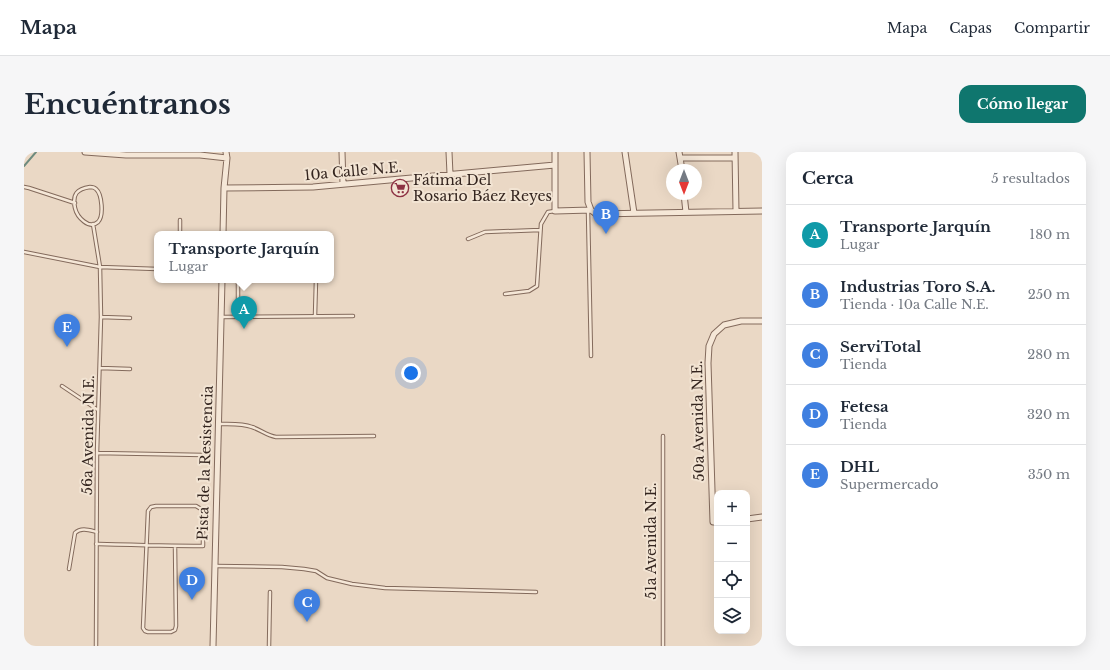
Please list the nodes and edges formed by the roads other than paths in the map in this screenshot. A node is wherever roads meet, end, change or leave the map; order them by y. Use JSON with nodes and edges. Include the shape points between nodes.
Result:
{"nodes":[{"id":1,"x":85,"y":152,"type":"edge"},
{"id":2,"x":230,"y":152,"type":"edge"},
{"id":3,"x":342,"y":152,"type":"edge"},
{"id":4,"x":449,"y":152,"type":"edge"},
{"id":5,"x":555,"y":152,"type":"edge"},
{"id":6,"x":587,"y":152,"type":"edge"},
{"id":7,"x":625,"y":152,"type":"edge"},
{"id":8,"x":679,"y":152,"type":"edge"},
{"id":9,"x":227,"y":155,"type":"edge"},
{"id":10,"x":735,"y":155,"type":"edge"},
{"id":11,"x":680,"y":158,"type":"junction"},
{"id":12,"x":681,"y":164,"type":"edge"},
{"id":13,"x":555,"y":165,"type":"junction"},
{"id":14,"x":450,"y":174,"type":"junction"},
{"id":15,"x":343,"y":184,"type":"junction"},
{"id":16,"x":24,"y":187,"type":"edge"},
{"id":17,"x":224,"y":188,"type":"junction"},
{"id":18,"x":685,"y":200,"type":"edge"},
{"id":19,"x":75,"y":203,"type":"junction"},
{"id":20,"x":590,"y":210,"type":"junction"},
{"id":21,"x":555,"y":211,"type":"junction"},
{"id":22,"x":736,"y":211,"type":"junction"},
{"id":23,"x":762,"y":211,"type":"edge"},
{"id":24,"x":686,"y":212,"type":"junction"},
{"id":25,"x":634,"y":213,"type":"junction"},
{"id":26,"x":180,"y":220,"type":"dead end"},
{"id":27,"x":93,"y":224,"type":"junction"},
{"id":28,"x":540,"y":230,"type":"junction"},
{"id":29,"x":180,"y":231,"type":"edge"},
{"id":30,"x":223,"y":231,"type":"edge"},
{"id":31,"x":468,"y":239,"type":"dead end"},
{"id":32,"x":24,"y":252,"type":"edge"},
{"id":33,"x":100,"y":267,"type":"junction"},
{"id":34,"x":154,"y":269,"type":"edge"},
{"id":35,"x":222,"y":283,"type":"edge"},
{"id":36,"x":238,"y":283,"type":"edge"},
{"id":37,"x":316,"y":283,"type":"edge"},
{"id":38,"x":505,"y":294,"type":"dead end"},
{"id":39,"x":238,"y":303,"type":"dead end"},
{"id":40,"x":315,"y":316,"type":"junction"},
{"id":41,"x":353,"y":316,"type":"dead end"},
{"id":42,"x":101,"y":317,"type":"junction"},
{"id":43,"x":221,"y":317,"type":"junction"},
{"id":44,"x":130,"y":318,"type":"dead end"},
{"id":45,"x":762,"y":321,"type":"edge"},
{"id":46,"x":591,"y":356,"type":"dead end"},
{"id":47,"x":100,"y":368,"type":"junction"},
{"id":48,"x":130,"y":369,"type":"dead end"},
{"id":49,"x":62,"y":386,"type":"dead end"},
{"id":50,"x":98,"y":410,"type":"junction"},
{"id":51,"x":218,"y":424,"type":"junction"},
{"id":52,"x":374,"y":436,"type":"dead end"},
{"id":53,"x":663,"y":436,"type":"dead end"},
{"id":54,"x":97,"y":453,"type":"junction"},
{"id":55,"x":203,"y":454,"type":"dead end"},
{"id":56,"x":714,"y":499,"type":"edge"},
{"id":57,"x":762,"y":517,"type":"edge"},
{"id":58,"x":750,"y":519,"type":"edge"},
{"id":59,"x":96,"y":532,"type":"junction"},
{"id":60,"x":96,"y":544,"type":"junction"},
{"id":61,"x":146,"y":545,"type":"junction"},
{"id":62,"x":175,"y":546,"type":"junction"},
{"id":63,"x":214,"y":566,"type":"junction"},
{"id":64,"x":69,"y":569,"type":"dead end"},
{"id":65,"x":270,"y":592,"type":"dead end"},
{"id":66,"x":536,"y":592,"type":"dead end"},
{"id":67,"x":96,"y":646,"type":"edge"},
{"id":68,"x":213,"y":646,"type":"edge"},
{"id":69,"x":269,"y":646,"type":"edge"},
{"id":70,"x":663,"y":646,"type":"edge"}],
"edges":[{"from":1,"to":9,"type":"street","via":[[126,155]]},
{"from":2,"to":9,"type":"street"},
{"from":3,"to":15,"type":"street"},
{"from":4,"to":14,"type":"street"},
{"from":5,"to":13,"type":"street"},
{"from":6,"to":20,"type":"street"},
{"from":7,"to":25,"type":"street"},
{"from":8,"to":11,"type":"street"},
{"from":9,"to":17,"type":"street"},
{"from":10,"to":11,"type":"street"},
{"from":10,"to":22,"type":"street"},
{"from":11,"to":12,"type":"street"},
{"from":13,"to":14,"type":"street","name":"10a Calle N.E."},
{"from":13,"to":21,"type":"street"},
{"from":14,"to":15,"type":"street","name":"10a Calle N.E."},
{"from":15,"to":17,"type":"street","name":"10a Calle N.E."},
{"from":16,"to":19,"type":"lane"},
{"from":17,"to":30,"type":"street"},
{"from":18,"to":24,"type":"street"},
{"from":19,"to":27,"type":"lane","via":[[77,215],[88,224]]},
{"from":19,"to":27,"type":"lane","via":[[75,195],[82,188],[90,187],[97,190],[101,213],[98,222]]},
{"from":20,"to":21,"type":"street"},
{"from":20,"to":25,"type":"street","via":[[596,214]]},
{"from":20,"to":46,"type":"lane"},
{"from":21,"to":28,"type":"lane","via":[[548,212]]},
{"from":22,"to":23,"type":"street"},
{"from":22,"to":24,"type":"street"},
{"from":24,"to":25,"type":"street"},
{"from":26,"to":29,"type":"lane"},
{"from":27,"to":33,"type":"lane","name":"56a Avenida N.E."},
{"from":28,"to":31,"type":"lane","via":[[486,232]]},
{"from":28,"to":38,"type":"lane","via":[[536,286],[529,291]]},
{"from":32,"to":33,"type":"lane"},
{"from":33,"to":34,"type":"lane"},
{"from":33,"to":42,"type":"lane","name":"56a Avenida N.E."},
{"from":35,"to":43,"type":"street","name":"Pista de la Resistencia"},
{"from":36,"to":39,"type":"lane"},
{"from":37,"to":40,"type":"lane"},
{"from":40,"to":41,"type":"lane"},
{"from":40,"to":43,"type":"lane"},
{"from":42,"to":44,"type":"lane"},
{"from":42,"to":47,"type":"lane","name":"56a Avenida N.E."},
{"from":43,"to":51,"type":"street","name":"Pista de la Resistencia"},
{"from":45,"to":56,"type":"street","name":"50a Avenida N.E.","via":[[741,320],[724,325],[714,334],[710,346],[708,363]]},
{"from":47,"to":48,"type":"lane"},
{"from":47,"to":50,"type":"lane","name":"56a Avenida N.E."},
{"from":49,"to":50,"type":"lane"},
{"from":50,"to":54,"type":"lane","name":"56a Avenida N.E."},
{"from":51,"to":52,"type":"lane","via":[[244,425],[276,437]]},
{"from":51,"to":63,"type":"street","name":"Pista de la Resistencia"},
{"from":53,"to":70,"type":"lane","name":"51a Avenida N.E."},
{"from":54,"to":55,"type":"lane"},
{"from":54,"to":59,"type":"lane","name":"56a Avenida N.E."},
{"from":57,"to":58,"type":"street"},
{"from":59,"to":60,"type":"lane","name":"56a Avenida N.E."},
{"from":59,"to":64,"type":"lane","via":[[83,529],[75,533]]},
{"from":60,"to":61,"type":"lane"},
{"from":60,"to":67,"type":"lane","name":"56a Avenida N.E."},
{"from":61,"to":62,"type":"lane"},
{"from":61,"to":62,"type":"lane","via":[[148,511],[151,507],[196,506],[201,509],[203,546]]},
{"from":61,"to":62,"type":"lane","via":[[143,628],[148,632],[171,632],[176,626]]},
{"from":63,"to":66,"type":"lane","via":[[304,569],[352,584],[385,588]]},
{"from":63,"to":68,"type":"street","name":"Pista de la Resistencia"},
{"from":65,"to":69,"type":"lane"}]}
